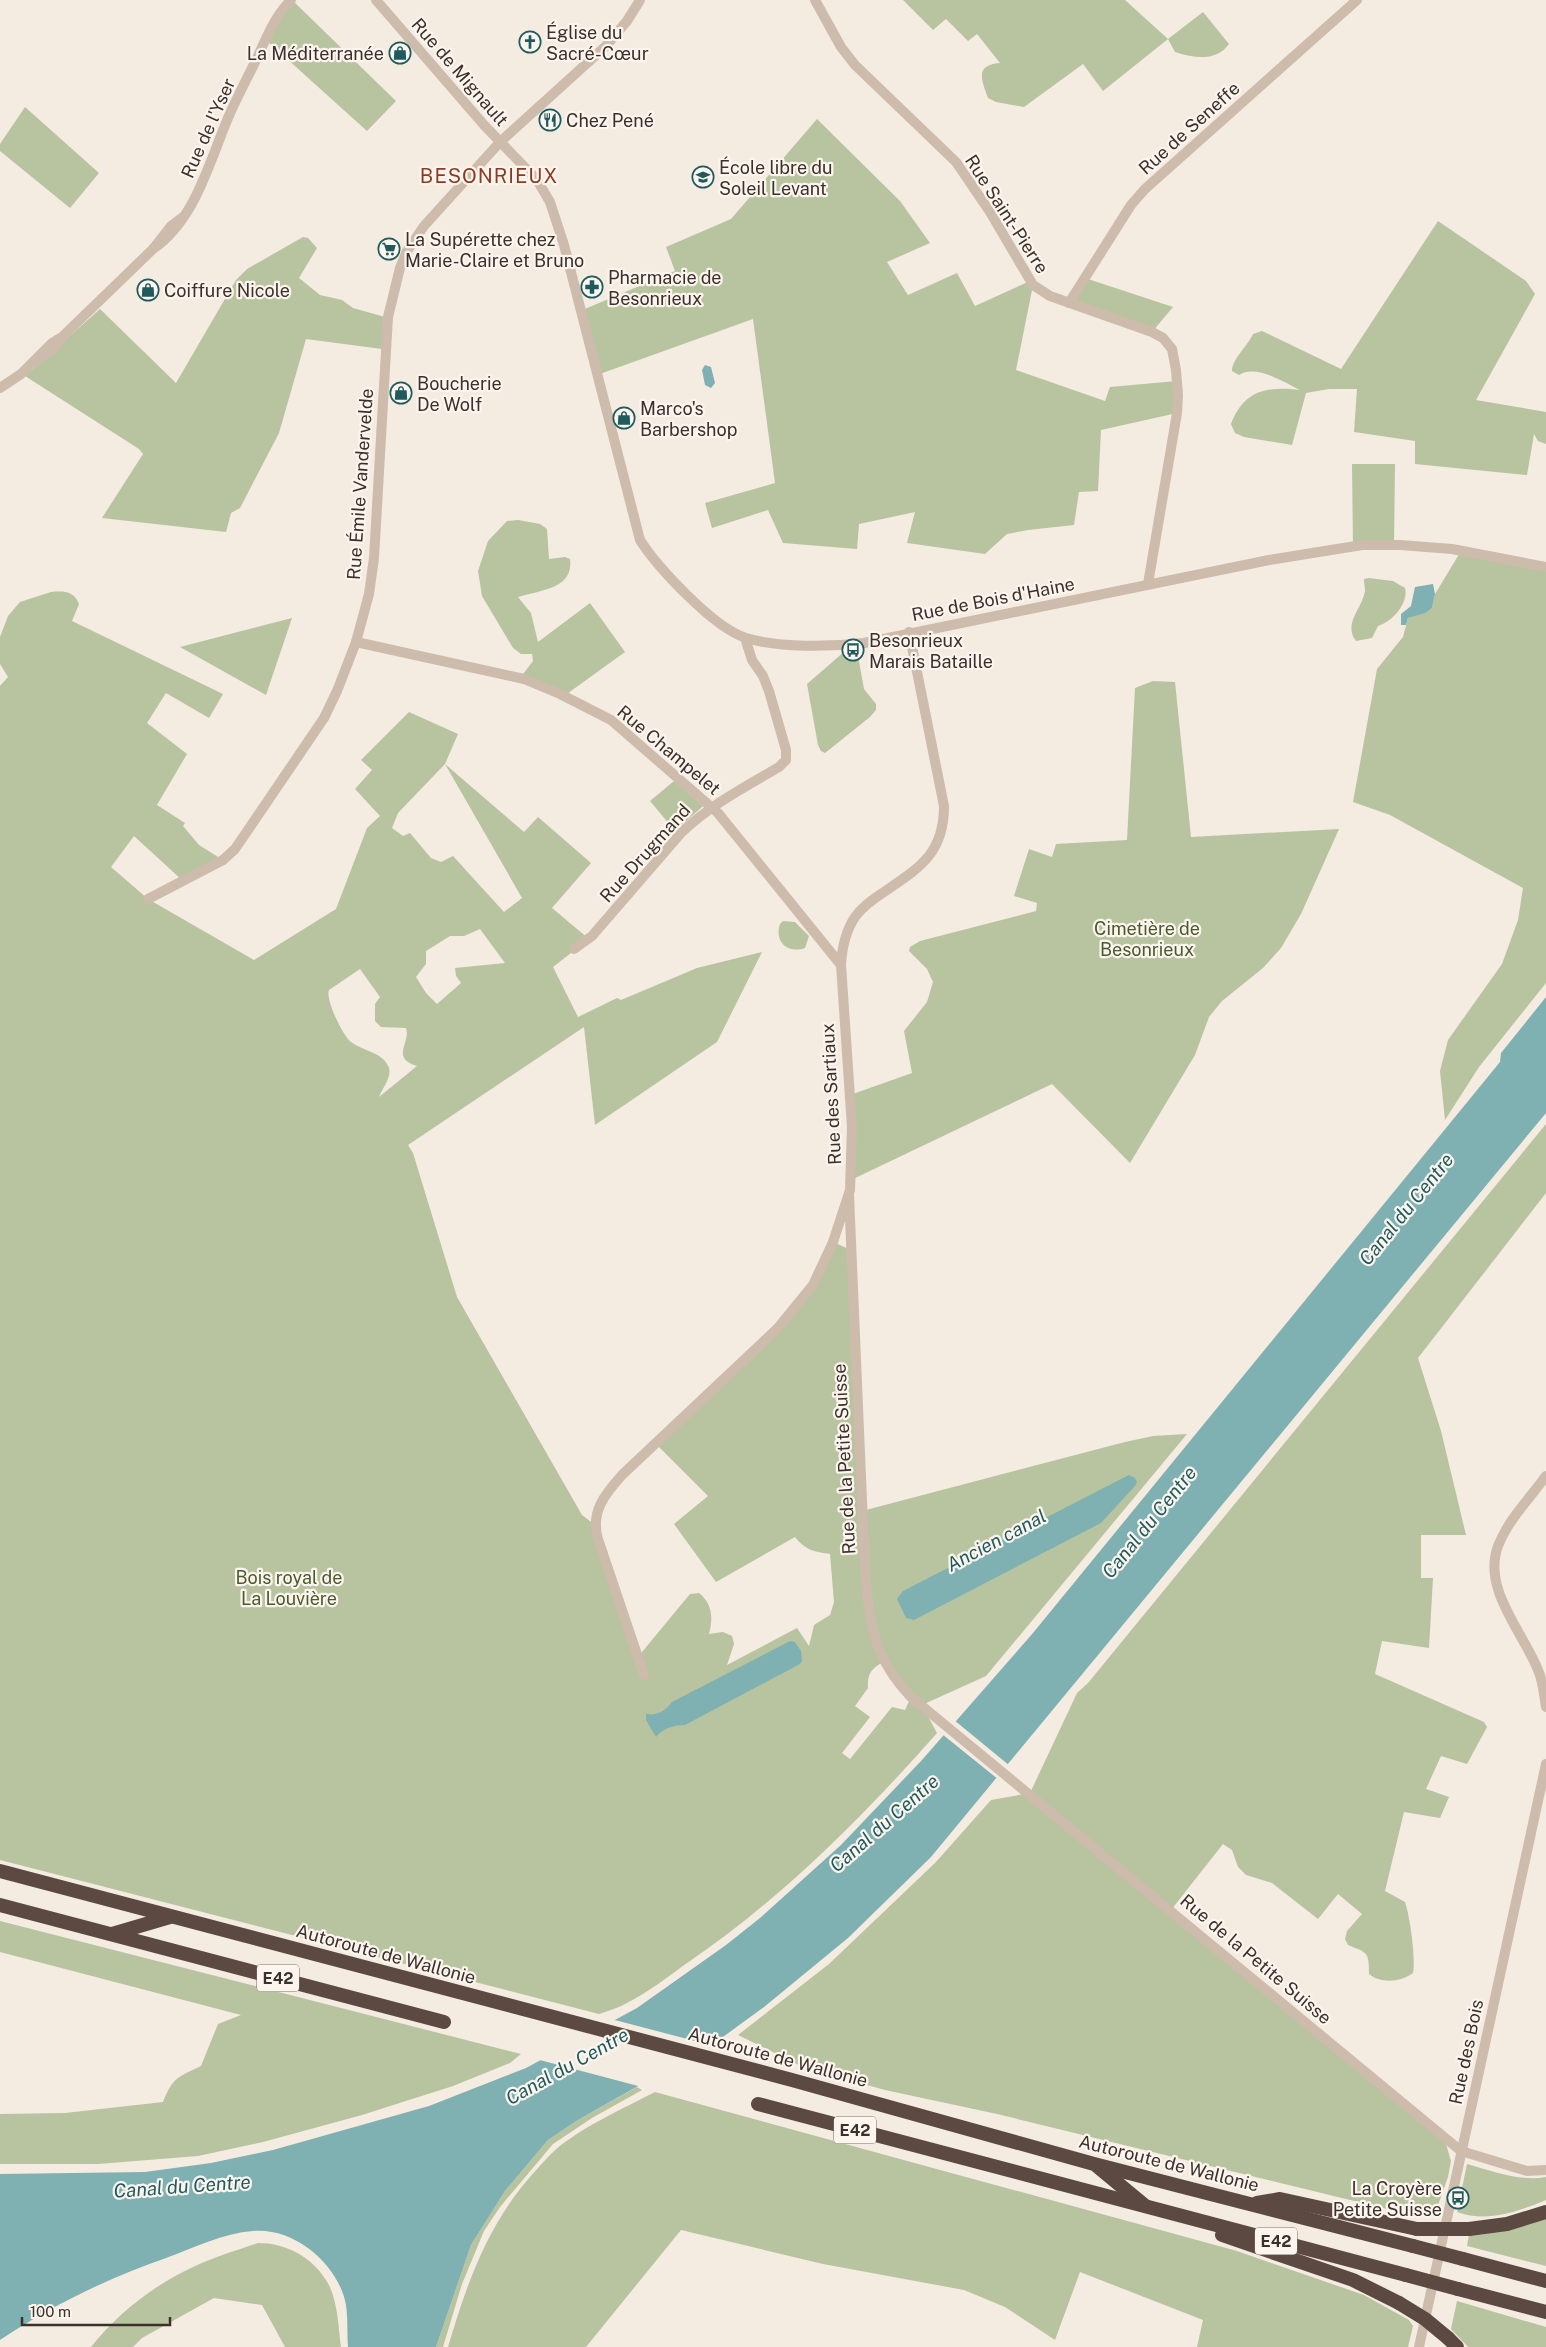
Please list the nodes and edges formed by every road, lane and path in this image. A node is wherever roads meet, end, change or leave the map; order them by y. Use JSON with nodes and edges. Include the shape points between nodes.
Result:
{"nodes":[{"id":1,"x":291,"y":0,"type":"edge"},
{"id":2,"x":376,"y":0,"type":"edge"},
{"id":3,"x":640,"y":0,"type":"edge"},
{"id":4,"x":815,"y":0,"type":"edge"},
{"id":5,"x":1356,"y":0,"type":"edge"},
{"id":6,"x":500,"y":142,"type":"junction"},
{"id":7,"x":1069,"y":303,"type":"junction"},
{"id":8,"x":0,"y":388,"type":"edge"},
{"id":9,"x":1546,"y":566,"type":"edge"},
{"id":10,"x":1148,"y":584,"type":"junction"},
{"id":11,"x":909,"y":632,"type":"junction"},
{"id":12,"x":745,"y":638,"type":"junction"},
{"id":13,"x":356,"y":642,"type":"junction"},
{"id":14,"x":712,"y":807,"type":"junction"},
{"id":15,"x":148,"y":899,"type":"dead end"},
{"id":16,"x":574,"y":949,"type":"dead end"},
{"id":17,"x":840,"y":965,"type":"junction"},
{"id":18,"x":849,"y":1195,"type":"junction"},
{"id":19,"x":1546,"y":1476,"type":"edge"},
{"id":20,"x":644,"y":1676,"type":"dead end"},
{"id":21,"x":1546,"y":1707,"type":"edge"},
{"id":22,"x":1546,"y":1764,"type":"edge"},
{"id":23,"x":1538,"y":1809,"type":"junction"},
{"id":24,"x":1546,"y":1816,"type":"edge"},
{"id":25,"x":0,"y":1872,"type":"edge"},
{"id":26,"x":0,"y":1905,"type":"edge"},
{"id":27,"x":171,"y":1917,"type":"junction"},
{"id":28,"x":111,"y":1934,"type":"junction"},
{"id":29,"x":444,"y":2022,"type":"dead end"},
{"id":30,"x":758,"y":2104,"type":"dead end"},
{"id":31,"x":1461,"y":2151,"type":"junction"},
{"id":32,"x":1094,"y":2164,"type":"junction"},
{"id":33,"x":1546,"y":2170,"type":"edge"},
{"id":34,"x":1252,"y":2204,"type":"junction"},
{"id":35,"x":1146,"y":2207,"type":"junction"},
{"id":36,"x":1546,"y":2212,"type":"edge"},
{"id":37,"x":1546,"y":2281,"type":"edge"},
{"id":38,"x":1546,"y":2312,"type":"edge"},
{"id":39,"x":1453,"y":2343,"type":"edge"},
{"id":40,"x":1419,"y":2347,"type":"edge"}],
"edges":[{"from":1,"to":8,"type":"street","name":"Rue de l'Yser","via":[[272,25],[183,217],[62,337],[56,347]]},
{"from":2,"to":6,"type":"street","name":"Rue de Mignault"},
{"from":3,"to":6,"type":"street","name":"Rue Émile Vandervelde","via":[[606,46]]},
{"from":4,"to":7,"type":"street","name":"Rue Saint-Pierre","via":[[855,65],[956,162],[1033,285]]},
{"from":5,"to":7,"type":"street","name":"Rue de Seneffe","via":[[1145,189],[1131,205]]},
{"from":6,"to":12,"type":"street","name":"Rue de Bois d'Haine","via":[[537,180],[554,212],[640,540],[663,572],[728,629]]},
{"from":6,"to":13,"type":"street","name":"Rue Émile Vandervelde","via":[[420,231],[403,260],[394,288],[388,316],[374,558],[369,594]]},
{"from":7,"to":10,"type":"street","name":"Rue Saint-Pierre","via":[[1158,334],[1168,343],[1173,354],[1178,382],[1177,413]]},
{"from":9,"to":10,"type":"street","name":"Rue de Bois d'Haine","via":[[1452,549],[1371,544]]},
{"from":10,"to":11,"type":"street","name":"Rue de Bois d'Haine"},
{"from":11,"to":12,"type":"street","name":"Rue de Bois d'Haine","via":[[864,643],[834,646]]},
{"from":11,"to":17,"type":"street","name":"Rue des Sartiaux","via":[[944,806],[943,828],[931,856],[856,916],[845,938]]},
{"from":12,"to":14,"type":"street","name":"Rue Drugmand","via":[[752,660],[769,691],[787,756],[779,767]]},
{"from":13,"to":14,"type":"street","name":"Rue Champelet","via":[[506,675],[560,694],[623,728]]},
{"from":13,"to":15,"type":"street","name":"Rue Émile Vandervelde","via":[[324,718],[238,845],[223,860]]},
{"from":14,"to":16,"type":"street","name":"Rue Drugmand","via":[[680,833],[592,936]]},
{"from":14,"to":17,"type":"street","name":"Rue Champelet"},
{"from":17,"to":18,"type":"street","name":"Rue des Sartiaux","via":[[852,1126]]},
{"from":18,"to":20,"type":"street","name":"Rue des Sartiaux","via":[[824,1263],[810,1290],[793,1312],[622,1475],[596,1512],[596,1532]]},
{"from":18,"to":31,"type":"street","name":"Rue de la Petite Suisse","via":[[863,1530],[870,1620],[875,1643],[887,1664],[920,1704]]},
{"from":19,"to":21,"type":"street","via":[[1508,1527],[1499,1544],[1495,1563],[1500,1595],[1538,1670]]},
{"from":22,"to":23,"type":"street","name":"Rue des Bois"},
{"from":23,"to":24,"type":"street"},
{"from":23,"to":31,"type":"street","name":"Rue des Bois"},
{"from":25,"to":27,"type":"highway","name":"Autoroute de Wallonie","number":"E42"},
{"from":26,"to":28,"type":"highway","number":"E42"},
{"from":27,"to":28,"type":"highway"},
{"from":27,"to":32,"type":"highway","name":"Autoroute de Wallonie","number":"E42","via":[[792,2080]]},
{"from":28,"to":29,"type":"highway","number":"E42"},
{"from":30,"to":35,"type":"highway","number":"E42"},
{"from":31,"to":33,"type":"street","via":[[1527,2171]]},
{"from":31,"to":40,"type":"street","name":"Rue des Bois"},
{"from":32,"to":34,"type":"highway","name":"Autoroute de Wallonie","number":"E42"},
{"from":32,"to":35,"type":"highway"},
{"from":34,"to":36,"type":"highway","bridge":true,"via":[[1280,2199],[1417,2229],[1469,2229],[1507,2224]]},
{"from":34,"to":37,"type":"highway","name":"Autoroute de Wallonie","number":"E42","bridge":true},
{"from":35,"to":38,"type":"highway","number":"E42","bridge":true},
{"from":35,"to":39,"type":"highway","bridge":true,"via":[[1353,2280],[1425,2319]]}]}
